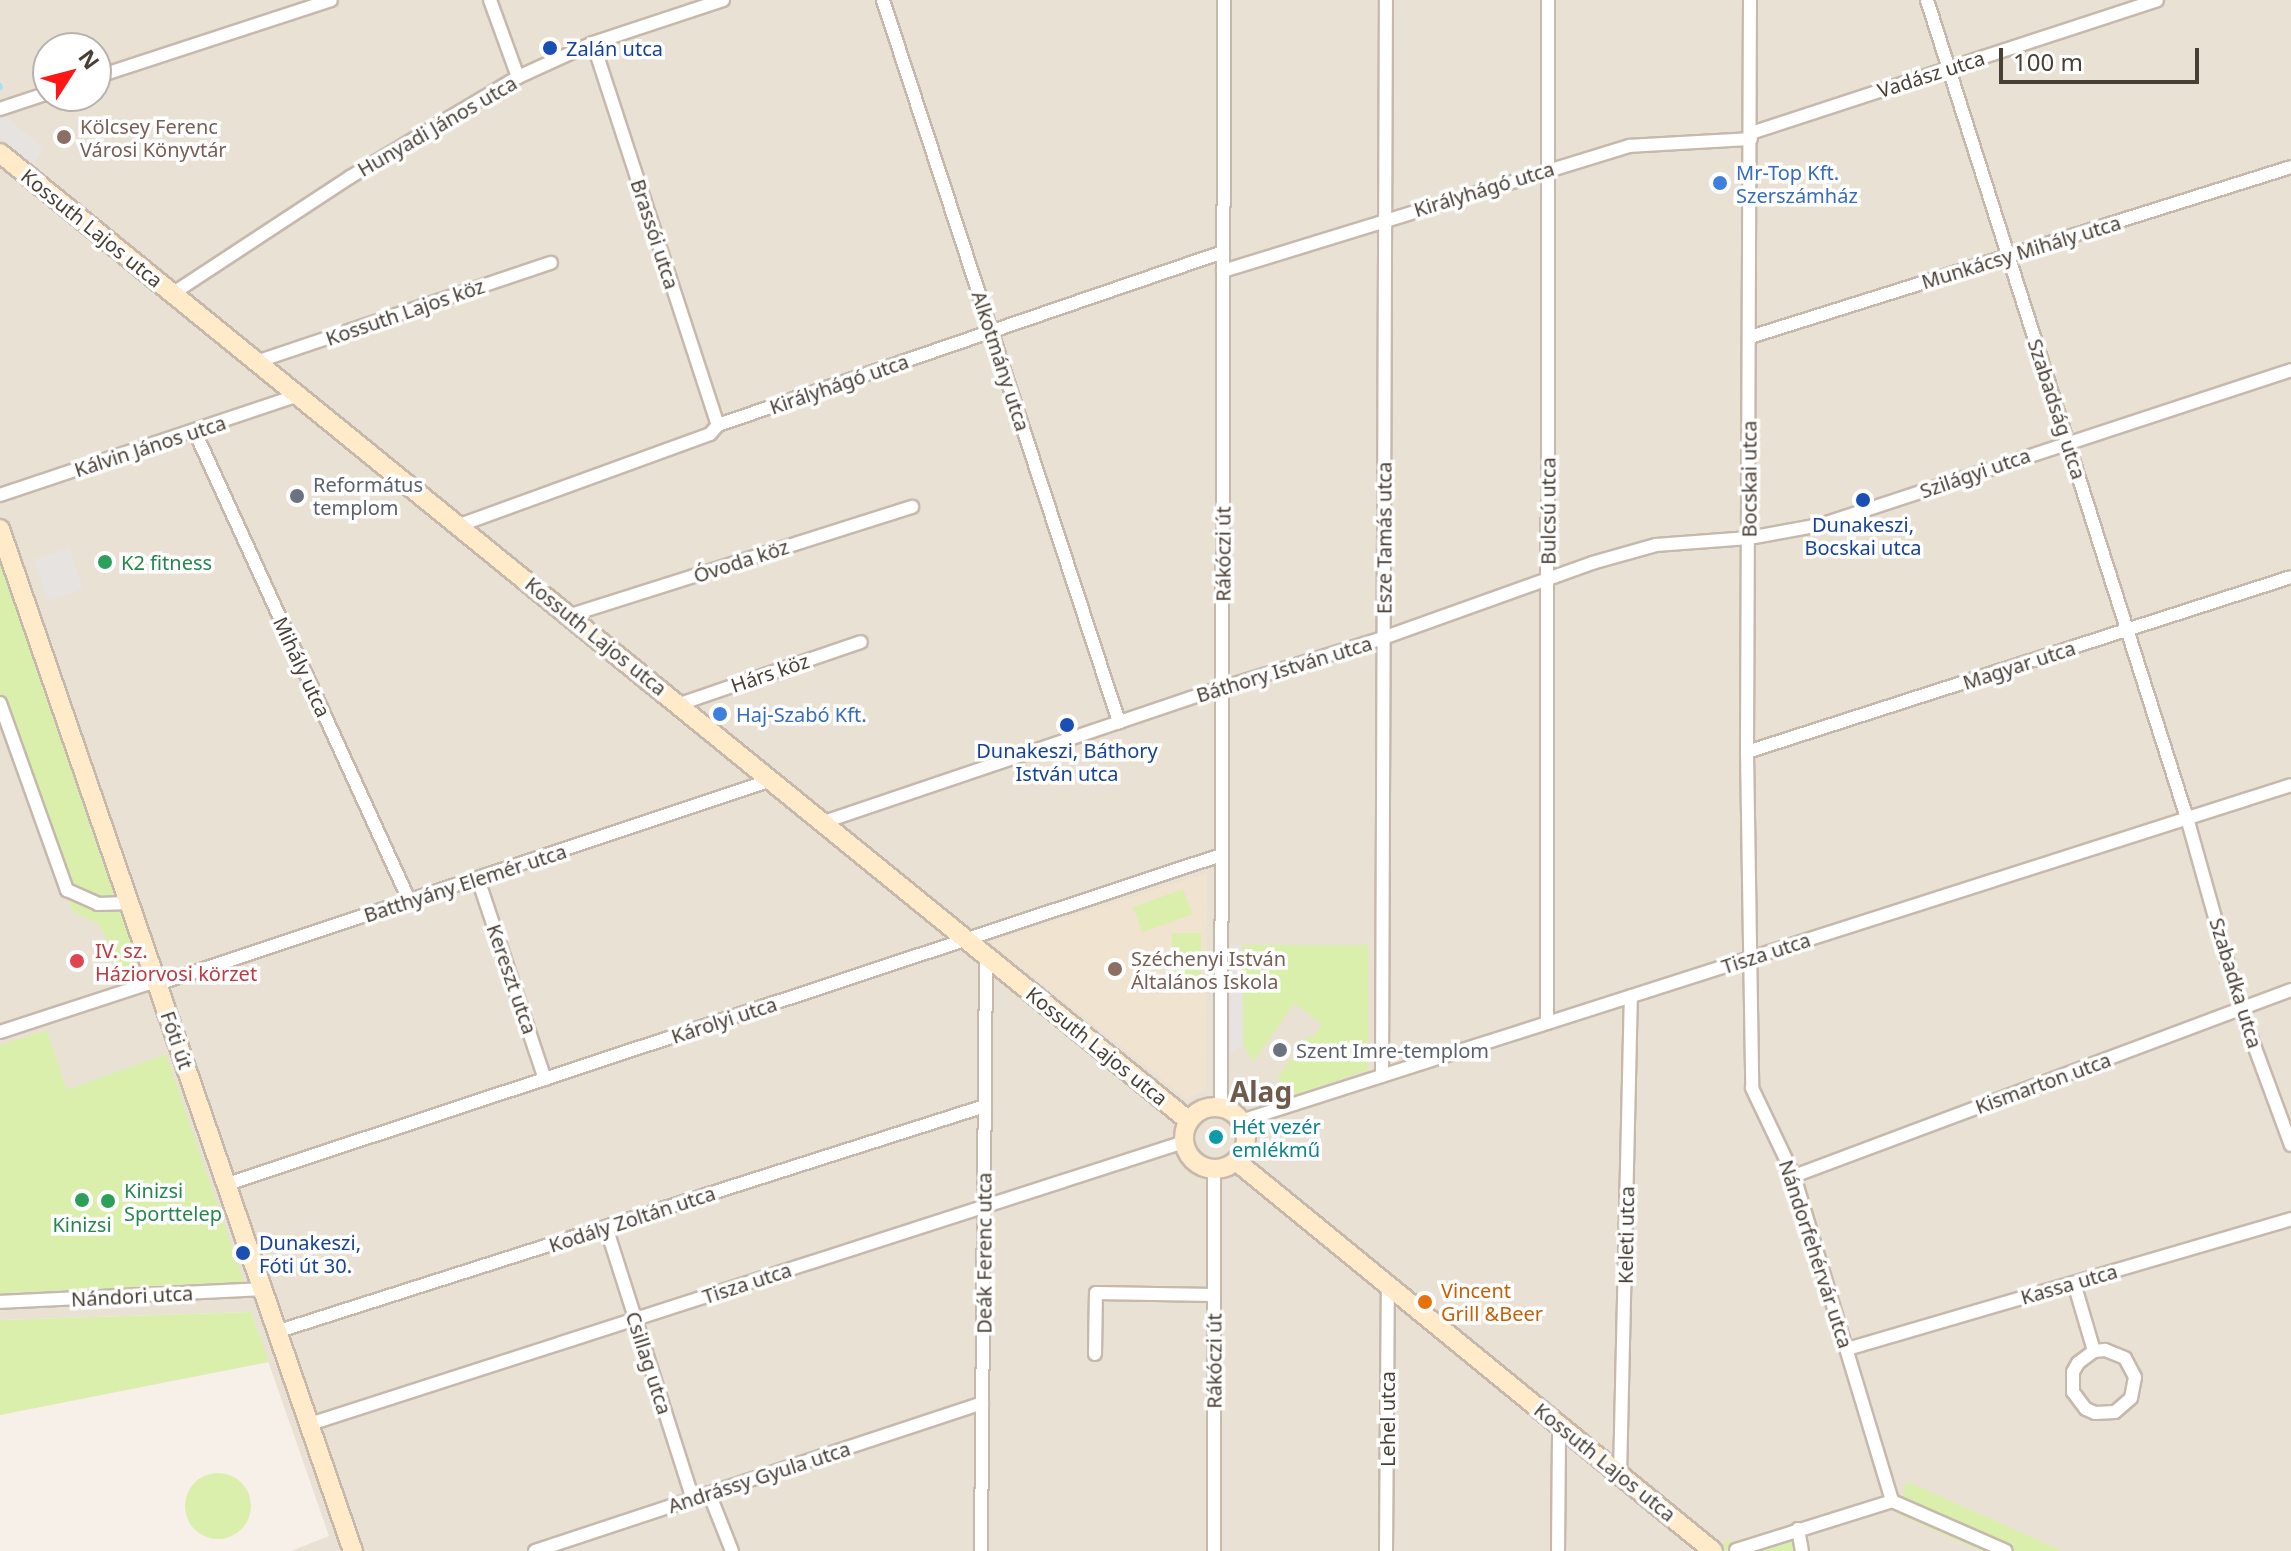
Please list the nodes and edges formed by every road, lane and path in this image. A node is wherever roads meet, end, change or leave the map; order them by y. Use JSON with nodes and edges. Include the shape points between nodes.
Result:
{"nodes":[{"id":1,"x":331,"y":0,"type":"edge"},
{"id":2,"x":490,"y":0,"type":"edge"},
{"id":3,"x":723,"y":0,"type":"edge"},
{"id":4,"x":883,"y":0,"type":"edge"},
{"id":5,"x":1224,"y":0,"type":"edge"},
{"id":6,"x":1386,"y":0,"type":"edge"},
{"id":7,"x":1548,"y":0,"type":"edge"},
{"id":8,"x":1750,"y":0,"type":"edge"},
{"id":9,"x":1927,"y":0,"type":"edge"},
{"id":10,"x":2157,"y":0,"type":"edge"},
{"id":11,"x":593,"y":43,"type":"junction"},
{"id":12,"x":1948,"y":68,"type":"junction"},
{"id":13,"x":112,"y":72,"type":"edge"},
{"id":14,"x":518,"y":77,"type":"junction"},
{"id":15,"x":32,"y":98,"type":"edge"},
{"id":16,"x":0,"y":109,"type":"edge"},
{"id":17,"x":1751,"y":136,"type":"junction"},
{"id":18,"x":0,"y":153,"type":"edge"},
{"id":19,"x":2291,"y":167,"type":"edge"},
{"id":20,"x":1548,"y":169,"type":"junction"},
{"id":21,"x":1385,"y":220,"type":"junction"},
{"id":22,"x":1223,"y":252,"type":"junction"},
{"id":23,"x":2008,"y":256,"type":"junction"},
{"id":24,"x":551,"y":263,"type":"dead end"},
{"id":25,"x":1223,"y":271,"type":"junction"},
{"id":26,"x":172,"y":294,"type":"junction"},
{"id":27,"x":991,"y":332,"type":"junction"},
{"id":28,"x":1750,"y":337,"type":"junction"},
{"id":29,"x":259,"y":361,"type":"junction"},
{"id":30,"x":2291,"y":370,"type":"edge"},
{"id":31,"x":299,"y":395,"type":"junction"},
{"id":32,"x":718,"y":425,"type":"junction"},
{"id":33,"x":195,"y":432,"type":"junction"},
{"id":34,"x":2067,"y":441,"type":"junction"},
{"id":35,"x":0,"y":495,"type":"edge"},
{"id":36,"x":912,"y":507,"type":"dead end"},
{"id":37,"x":460,"y":525,"type":"junction"},
{"id":38,"x":0,"y":529,"type":"edge"},
{"id":39,"x":1749,"y":538,"type":"junction"},
{"id":40,"x":2291,"y":577,"type":"edge"},
{"id":41,"x":1548,"y":578,"type":"junction"},
{"id":42,"x":571,"y":615,"type":"junction"},
{"id":43,"x":2127,"y":630,"type":"junction"},
{"id":44,"x":1383,"y":638,"type":"junction"},
{"id":45,"x":861,"y":642,"type":"dead end"},
{"id":46,"x":1222,"y":688,"type":"junction"},
{"id":47,"x":0,"y":703,"type":"edge"},
{"id":48,"x":680,"y":704,"type":"junction"},
{"id":49,"x":1119,"y":722,"type":"junction"},
{"id":50,"x":1747,"y":752,"type":"junction"},
{"id":51,"x":772,"y":780,"type":"junction"},
{"id":52,"x":2291,"y":785,"type":"edge"},
{"id":53,"x":2187,"y":818,"type":"junction"},
{"id":54,"x":824,"y":822,"type":"junction"},
{"id":55,"x":1221,"y":855,"type":"junction"},
{"id":56,"x":478,"y":879,"type":"junction"},
{"id":57,"x":410,"y":902,"type":"junction"},
{"id":58,"x":130,"y":903,"type":"junction"},
{"id":59,"x":967,"y":939,"type":"junction"},
{"id":60,"x":986,"y":955,"type":"junction"},
{"id":61,"x":1749,"y":958,"type":"junction"},
{"id":62,"x":158,"y":984,"type":"junction"},
{"id":63,"x":2291,"y":990,"type":"edge"},
{"id":64,"x":1631,"y":996,"type":"junction"},
{"id":65,"x":2241,"y":1010,"type":"junction"},
{"id":66,"x":1547,"y":1023,"type":"junction"},
{"id":67,"x":0,"y":1032,"type":"edge"},
{"id":68,"x":1382,"y":1076,"type":"junction"},
{"id":69,"x":545,"y":1079,"type":"junction"},
{"id":70,"x":985,"y":1106,"type":"junction"},
{"id":71,"x":1221,"y":1108,"type":"junction"},
{"id":72,"x":1189,"y":1121,"type":"junction"},
{"id":73,"x":1241,"y":1121,"type":"junction"},
{"id":74,"x":1184,"y":1142,"type":"junction"},
{"id":75,"x":2291,"y":1145,"type":"edge"},
{"id":76,"x":1236,"y":1161,"type":"junction"},
{"id":77,"x":1214,"y":1170,"type":"junction"},
{"id":78,"x":1794,"y":1176,"type":"junction"},
{"id":79,"x":227,"y":1184,"type":"junction"},
{"id":80,"x":984,"y":1206,"type":"junction"},
{"id":81,"x":2291,"y":1219,"type":"edge"},
{"id":82,"x":606,"y":1227,"type":"junction"},
{"id":83,"x":2074,"y":1283,"type":"junction"},
{"id":84,"x":1388,"y":1287,"type":"junction"},
{"id":85,"x":264,"y":1289,"type":"junction"},
{"id":86,"x":1214,"y":1295,"type":"junction"},
{"id":87,"x":0,"y":1302,"type":"edge"},
{"id":88,"x":635,"y":1319,"type":"junction"},
{"id":89,"x":279,"y":1331,"type":"junction"},
{"id":90,"x":1847,"y":1349,"type":"junction"},
{"id":91,"x":2094,"y":1351,"type":"junction"},
{"id":92,"x":1095,"y":1354,"type":"dead end"},
{"id":93,"x":982,"y":1403,"type":"junction"},
{"id":94,"x":310,"y":1424,"type":"junction"},
{"id":95,"x":1559,"y":1425,"type":"junction"},
{"id":96,"x":1620,"y":1475,"type":"junction"},
{"id":97,"x":709,"y":1493,"type":"junction"},
{"id":98,"x":693,"y":1499,"type":"junction"},
{"id":99,"x":1892,"y":1501,"type":"junction"},
{"id":100,"x":1798,"y":1529,"type":"junction"},
{"id":101,"x":1736,"y":1550,"type":"edge"},
{"id":102,"x":353,"y":1551,"type":"edge"},
{"id":103,"x":535,"y":1551,"type":"edge"},
{"id":104,"x":732,"y":1551,"type":"edge"},
{"id":105,"x":981,"y":1551,"type":"edge"},
{"id":106,"x":1214,"y":1551,"type":"edge"},
{"id":107,"x":1386,"y":1551,"type":"edge"},
{"id":108,"x":1558,"y":1551,"type":"edge"},
{"id":109,"x":1713,"y":1551,"type":"edge"},
{"id":110,"x":1802,"y":1551,"type":"edge"},
{"id":111,"x":2006,"y":1551,"type":"edge"}],
"edges":[{"from":1,"to":13,"type":"street"},
{"from":2,"to":14,"type":"street"},
{"from":3,"to":11,"type":"street","name":"Hunyadi János utca"},
{"from":4,"to":27,"type":"street","name":"Alkotmány utca"},
{"from":5,"to":22,"type":"street","name":"Rákóczi út"},
{"from":6,"to":21,"type":"street","name":"Esze Tamás utca"},
{"from":7,"to":20,"type":"street","name":"Bulcsú utca"},
{"from":8,"to":17,"type":"street","name":"Bocskai utca"},
{"from":9,"to":12,"type":"street","name":"Szabadság utca"},
{"from":10,"to":12,"type":"street","name":"Vadász utca"},
{"from":11,"to":14,"type":"street","name":"Hunyadi János utca"},
{"from":11,"to":32,"type":"street","name":"Brassói utca"},
{"from":12,"to":17,"type":"street","name":"Vadász utca"},
{"from":12,"to":23,"type":"street","name":"Szabadság utca"},
{"from":14,"to":26,"type":"street","name":"Hunyadi János utca","via":[[350,177]]},
{"from":15,"to":16,"type":"street"},
{"from":17,"to":20,"type":"street","name":"Királyhágó utca","via":[[1629,146]]},
{"from":17,"to":28,"type":"street","name":"Bocskai utca"},
{"from":18,"to":26,"type":"street","name":"Kossuth Lajos utca"},
{"from":19,"to":23,"type":"street","name":"Munkácsy Mihály utca"},
{"from":20,"to":21,"type":"street","name":"Királyhágó utca"},
{"from":20,"to":41,"type":"street","name":"Bulcsú utca"},
{"from":21,"to":25,"type":"street","name":"Királyhágó utca"},
{"from":21,"to":44,"type":"street","name":"Esze Tamás utca"},
{"from":22,"to":25,"type":"street","name":"Rákóczi út"},
{"from":22,"to":27,"type":"street","name":"Királyhágó utca"},
{"from":23,"to":28,"type":"street","name":"Munkácsy Mihály utca"},
{"from":23,"to":34,"type":"street","name":"Szabadság utca"},
{"from":24,"to":29,"type":"street","name":"Kossuth Lajos köz"},
{"from":25,"to":46,"type":"street","name":"Rákóczi út"},
{"from":26,"to":29,"type":"street","name":"Kossuth Lajos utca"},
{"from":27,"to":32,"type":"street","name":"Királyhágó utca"},
{"from":27,"to":49,"type":"street","name":"Alkotmány utca"},
{"from":28,"to":39,"type":"street","name":"Bocskai utca"},
{"from":29,"to":31,"type":"street","name":"Kossuth Lajos utca"},
{"from":30,"to":34,"type":"street","name":"Szilágyi utca"},
{"from":31,"to":33,"type":"street","name":"Kálvin János utca"},
{"from":31,"to":37,"type":"street","name":"Kossuth Lajos utca"},
{"from":32,"to":37,"type":"street","name":"Királyhágó utca","via":[[710,434]]},
{"from":33,"to":35,"type":"street","name":"Kálvin János utca"},
{"from":33,"to":57,"type":"street","name":"Mihály utca"},
{"from":34,"to":39,"type":"street","name":"Szilágyi utca","via":[[1820,525]]},
{"from":34,"to":43,"type":"street","name":"Szabadság utca"},
{"from":36,"to":42,"type":"street","name":"Óvoda köz"},
{"from":37,"to":42,"type":"street","name":"Kossuth Lajos utca"},
{"from":38,"to":58,"type":"street","name":"Fóti út"},
{"from":39,"to":41,"type":"street","name":"Báthory István utca","via":[[1656,545]]},
{"from":39,"to":50,"type":"street","name":"Bocskai utca"},
{"from":40,"to":43,"type":"street","name":"Magyar utca"},
{"from":41,"to":44,"type":"street","name":"Báthory István utca"},
{"from":41,"to":66,"type":"street","name":"Bulcsú utca"},
{"from":42,"to":48,"type":"street","name":"Kossuth Lajos utca"},
{"from":43,"to":50,"type":"street","name":"Magyar utca"},
{"from":43,"to":53,"type":"street","name":"Szabadság utca"},
{"from":44,"to":46,"type":"street","name":"Báthory István utca"},
{"from":44,"to":68,"type":"street","name":"Esze Tamás utca"},
{"from":45,"to":48,"type":"street","name":"Hárs köz"},
{"from":46,"to":49,"type":"street","name":"Báthory István utca"},
{"from":46,"to":55,"type":"street","name":"Rákóczi út"},
{"from":47,"to":58,"type":"street","via":[[67,890],[98,904]]},
{"from":48,"to":51,"type":"street","name":"Kossuth Lajos utca"},
{"from":49,"to":54,"type":"street","name":"Báthory István utca"},
{"from":50,"to":61,"type":"street","name":"Bocskai utca"},
{"from":51,"to":54,"type":"street","name":"Kossuth Lajos utca"},
{"from":51,"to":56,"type":"street","name":"Batthyány Elemér utca"},
{"from":52,"to":53,"type":"street","name":"Tisza utca"},
{"from":53,"to":61,"type":"street","name":"Tisza utca"},
{"from":53,"to":65,"type":"street","name":"Szabadka utca"},
{"from":54,"to":59,"type":"street","name":"Kossuth Lajos utca"},
{"from":55,"to":59,"type":"street","name":"Károlyi utca"},
{"from":55,"to":71,"type":"street","name":"Rákóczi út"},
{"from":56,"to":57,"type":"street","name":"Batthyány Elemér utca"},
{"from":56,"to":69,"type":"street","name":"Kereszt utca"},
{"from":57,"to":62,"type":"street","name":"Batthyány Elemér utca"},
{"from":58,"to":62,"type":"street","name":"Fóti út"},
{"from":59,"to":60,"type":"street","name":"Kossuth Lajos utca"},
{"from":59,"to":69,"type":"street","name":"Károlyi utca"},
{"from":60,"to":70,"type":"street","name":"Deák Ferenc utca"},
{"from":60,"to":72,"type":"street","name":"Kossuth Lajos utca"},
{"from":61,"to":64,"type":"street","name":"Tisza utca"},
{"from":61,"to":78,"type":"street","name":"Nándorfehérvár utca","via":[[1752,1088]]},
{"from":62,"to":67,"type":"street","name":"Batthyány Elemér utca"},
{"from":62,"to":79,"type":"street","name":"Fóti út"},
{"from":63,"to":65,"type":"street","name":"Kismarton utca"},
{"from":64,"to":66,"type":"street","name":"Tisza utca"},
{"from":64,"to":96,"type":"street","name":"Keleti utca"},
{"from":65,"to":75,"type":"street","name":"Szabadka utca"},
{"from":65,"to":78,"type":"street","name":"Kismarton utca"},
{"from":66,"to":68,"type":"street","name":"Tisza utca"},
{"from":68,"to":73,"type":"street","name":"Tisza utca"},
{"from":69,"to":79,"type":"street","name":"Károlyi utca"},
{"from":70,"to":80,"type":"street","name":"Deák Ferenc utca"},
{"from":70,"to":82,"type":"street","name":"Kodály Zoltán utca"},
{"from":71,"to":72,"type":"street","via":[[1203,1109]]},
{"from":71,"to":73,"type":"street"},
{"from":72,"to":74,"type":"street"},
{"from":73,"to":76,"type":"street","via":[[1245,1146]]},
{"from":74,"to":77,"type":"street","via":[[1192,1159]]},
{"from":74,"to":80,"type":"street","name":"Tisza utca"},
{"from":76,"to":77,"type":"street"},
{"from":76,"to":84,"type":"street","name":"Kossuth Lajos utca"},
{"from":77,"to":86,"type":"street","name":"Rákóczi út"},
{"from":78,"to":90,"type":"street","name":"Nándorfehérvár utca"},
{"from":79,"to":85,"type":"street","name":"Fóti út"},
{"from":80,"to":88,"type":"street","name":"Tisza utca"},
{"from":80,"to":93,"type":"street","name":"Deák Ferenc utca"},
{"from":81,"to":83,"type":"street","name":"Kassa utca"},
{"from":82,"to":88,"type":"street","name":"Csillag utca"},
{"from":82,"to":89,"type":"street","name":"Kodály Zoltán utca"},
{"from":83,"to":90,"type":"street","name":"Kassa utca"},
{"from":83,"to":91,"type":"street"},
{"from":84,"to":95,"type":"street","name":"Kossuth Lajos utca"},
{"from":84,"to":107,"type":"street","name":"Lehel utca"},
{"from":85,"to":87,"type":"street","name":"Nándori utca"},
{"from":85,"to":89,"type":"street","name":"Fóti út"},
{"from":86,"to":92,"type":"street","via":[[1096,1293]]},
{"from":86,"to":106,"type":"street","name":"Rákóczi út"},
{"from":88,"to":94,"type":"street","name":"Tisza utca"},
{"from":88,"to":98,"type":"street","name":"Csillag utca"},
{"from":89,"to":94,"type":"street","name":"Fóti út"},
{"from":90,"to":99,"type":"street","name":"Nándorfehérvár utca"},
{"from":91,"to":91,"type":"street","via":[[2073,1372],[2073,1392],[2086,1409],[2115,1412],[2131,1398],[2135,1377],[2125,1358]]},
{"from":93,"to":97,"type":"street","name":"Andrássy Gyula utca"},
{"from":93,"to":105,"type":"street","name":"Deák Ferenc utca"},
{"from":94,"to":102,"type":"street","name":"Fóti út"},
{"from":95,"to":96,"type":"street","name":"Kossuth Lajos utca"},
{"from":95,"to":108,"type":"street"},
{"from":96,"to":109,"type":"street","name":"Kossuth Lajos utca"},
{"from":97,"to":98,"type":"street","name":"Andrássy Gyula utca"},
{"from":97,"to":104,"type":"street"},
{"from":98,"to":103,"type":"street","name":"Andrássy Gyula utca"},
{"from":99,"to":100,"type":"street"},
{"from":99,"to":111,"type":"street"},
{"from":100,"to":101,"type":"street"},
{"from":100,"to":110,"type":"street"}]}
